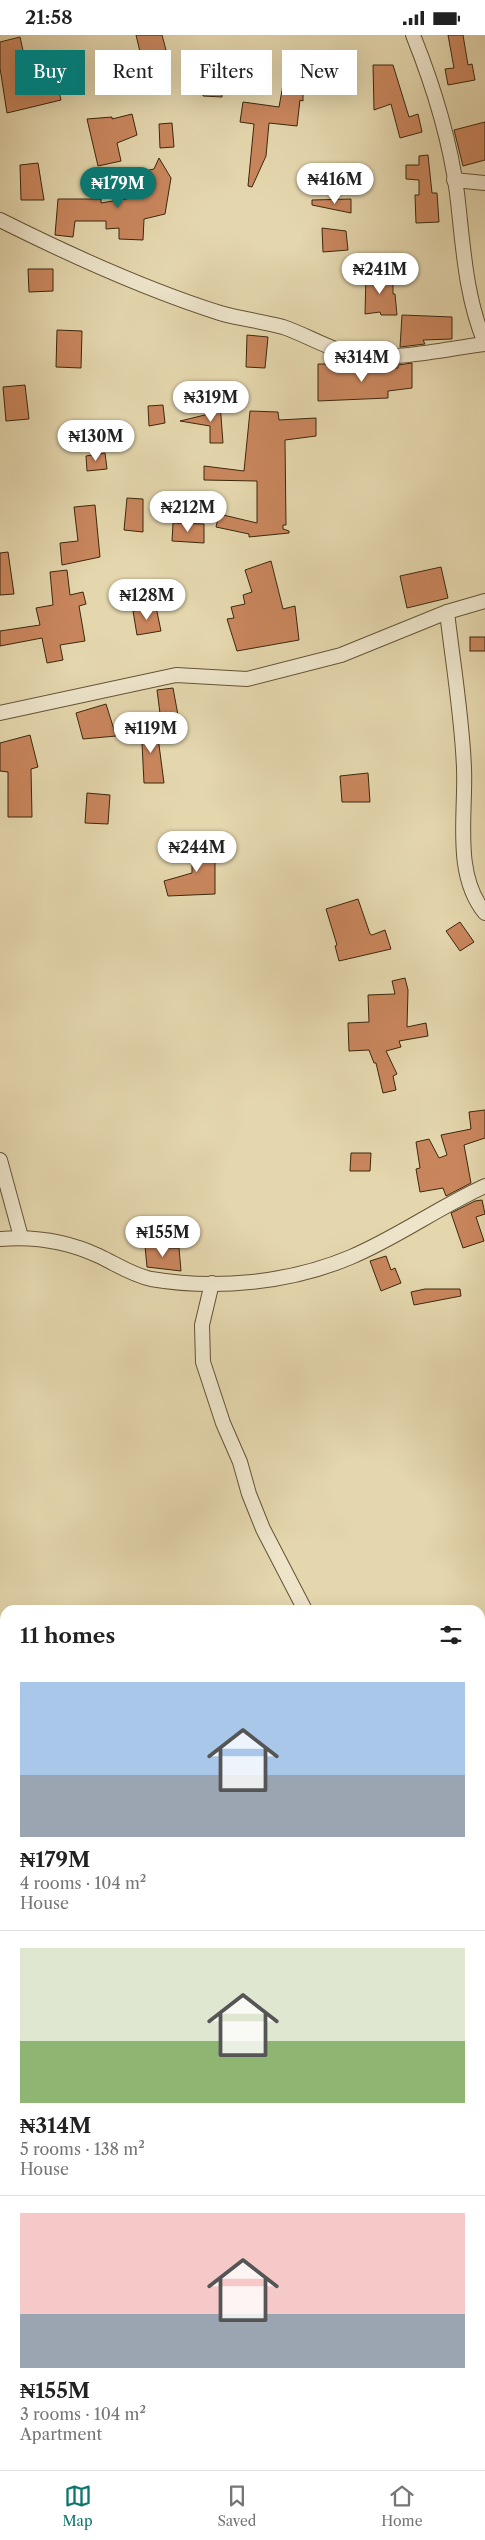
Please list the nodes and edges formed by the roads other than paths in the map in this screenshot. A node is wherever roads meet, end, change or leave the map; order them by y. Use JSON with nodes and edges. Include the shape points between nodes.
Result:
{"nodes":[{"id":1,"x":413,"y":35,"type":"edge"},
{"id":2,"x":454,"y":180,"type":"junction"},
{"id":3,"x":485,"y":183,"type":"edge"},
{"id":4,"x":0,"y":220,"type":"edge"},
{"id":5,"x":485,"y":343,"type":"edge"},
{"id":6,"x":485,"y":601,"type":"edge"},
{"id":7,"x":447,"y":612,"type":"junction"},
{"id":8,"x":0,"y":713,"type":"edge"},
{"id":9,"x":485,"y":913,"type":"edge"},
{"id":10,"x":0,"y":1160,"type":"edge"},
{"id":11,"x":485,"y":1186,"type":"edge"},
{"id":12,"x":21,"y":1237,"type":"junction"},
{"id":13,"x":0,"y":1239,"type":"edge"},
{"id":14,"x":212,"y":1283,"type":"junction"},
{"id":15,"x":303,"y":1605,"type":"edge"}],
"edges":[{"from":1,"to":2,"type":"street","via":[[446,139]]},
{"from":2,"to":3,"type":"street"},
{"from":2,"to":5,"type":"street","via":[[463,254]]},
{"from":4,"to":5,"type":"street","via":[[84,262],[142,285],[222,314],[259,320],[363,356],[390,357]]},
{"from":6,"to":7,"type":"street"},
{"from":7,"to":8,"type":"street","via":[[341,655],[247,679],[176,675]]},
{"from":7,"to":9,"type":"street","via":[[464,768],[463,847],[470,886]]},
{"from":10,"to":12,"type":"street"},
{"from":11,"to":14,"type":"street","via":[[351,1257],[280,1279]]},
{"from":12,"to":13,"type":"street"},
{"from":12,"to":14,"type":"street","via":[[65,1242],[137,1275],[184,1283]]},
{"from":14,"to":15,"type":"street","via":[[202,1325],[203,1363],[256,1511]]}]}
